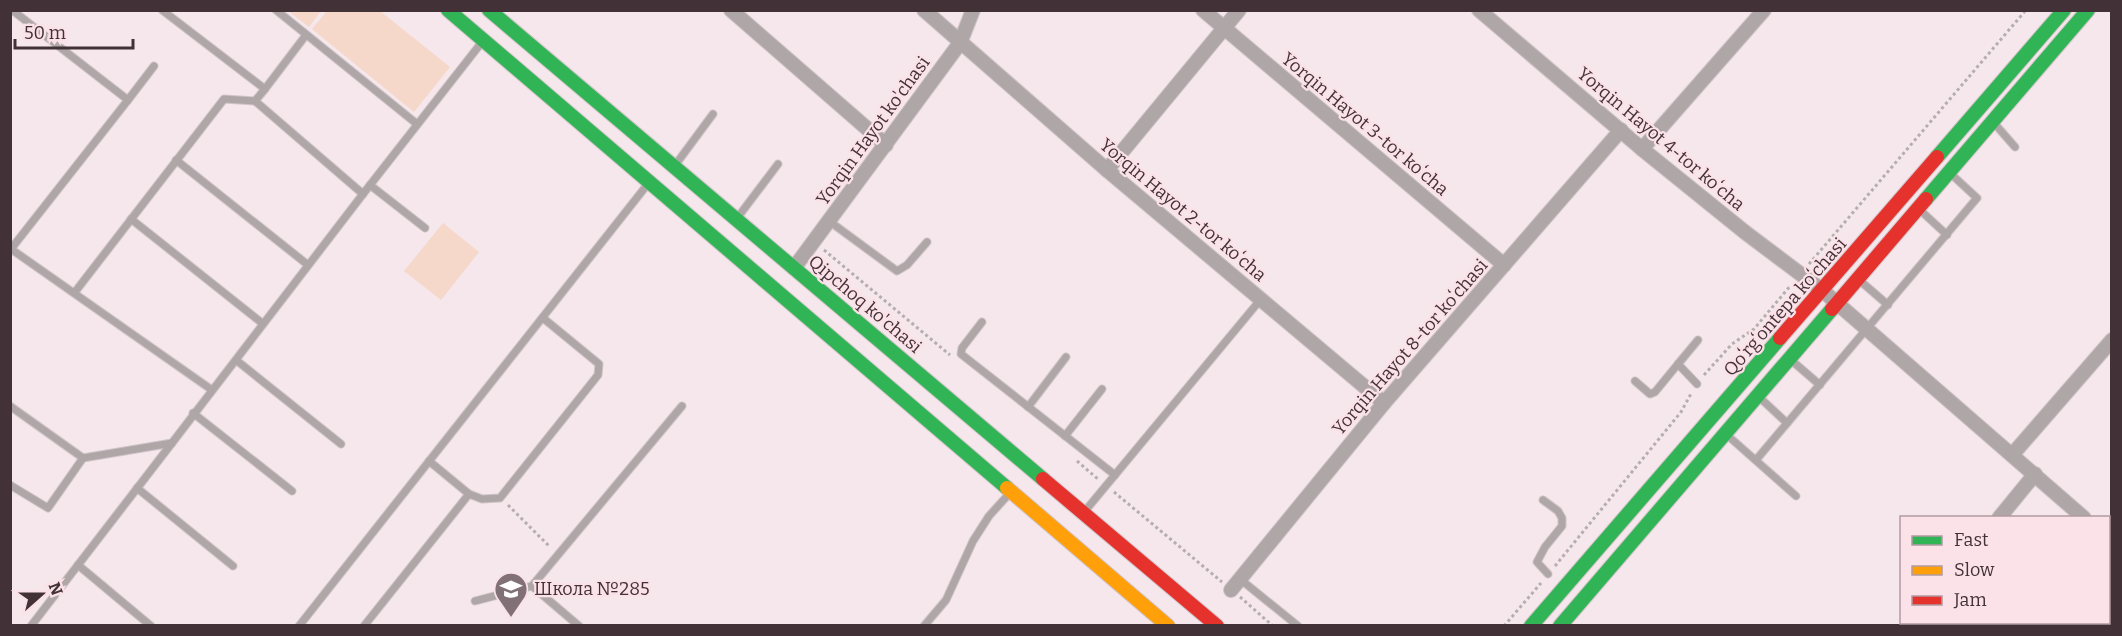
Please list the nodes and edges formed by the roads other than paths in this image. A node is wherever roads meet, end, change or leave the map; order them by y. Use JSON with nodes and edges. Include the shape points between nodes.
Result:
{"nodes":[{"id":1,"x":12,"y":10,"type":"edge"},
{"id":2,"x":162,"y":10,"type":"edge"},
{"id":3,"x":276,"y":10,"type":"edge"},
{"id":4,"x":448,"y":10,"type":"edge"},
{"id":5,"x":489,"y":10,"type":"edge"},
{"id":6,"x":731,"y":10,"type":"edge"},
{"id":7,"x":924,"y":10,"type":"edge"},
{"id":8,"x":973,"y":10,"type":"edge"},
{"id":9,"x":1203,"y":10,"type":"edge"},
{"id":10,"x":1239,"y":10,"type":"edge"},
{"id":11,"x":1479,"y":10,"type":"edge"},
{"id":12,"x":2064,"y":10,"type":"edge"},
{"id":13,"x":2088,"y":10,"type":"edge"},
{"id":14,"x":1764,"y":11,"type":"edge"},
{"id":15,"x":1224,"y":28,"type":"junction"},
{"id":16,"x":306,"y":35,"type":"junction"},
{"id":17,"x":484,"y":41,"type":"junction"},
{"id":18,"x":960,"y":43,"type":"junction"},
{"id":19,"x":154,"y":66,"type":"dead end"},
{"id":20,"x":265,"y":89,"type":"junction"},
{"id":21,"x":128,"y":100,"type":"junction"},
{"id":22,"x":255,"y":101,"type":"junction"},
{"id":23,"x":713,"y":114,"type":"dead end"},
{"id":24,"x":1992,"y":122,"type":"junction"},
{"id":25,"x":417,"y":124,"type":"junction"},
{"id":26,"x":627,"y":126,"type":"junction"},
{"id":27,"x":1621,"y":130,"type":"junction"},
{"id":28,"x":885,"y":145,"type":"junction"},
{"id":29,"x":2015,"y":147,"type":"dead end"},
{"id":30,"x":609,"y":148,"type":"junction"},
{"id":31,"x":1642,"y":149,"type":"junction"},
{"id":32,"x":176,"y":160,"type":"junction"},
{"id":33,"x":778,"y":164,"type":"dead end"},
{"id":34,"x":674,"y":166,"type":"junction"},
{"id":35,"x":1107,"y":170,"type":"junction"},
{"id":36,"x":1949,"y":172,"type":"junction"},
{"id":37,"x":650,"y":183,"type":"junction"},
{"id":38,"x":370,"y":185,"type":"junction"},
{"id":39,"x":363,"y":194,"type":"junction"},
{"id":40,"x":1918,"y":208,"type":"junction"},
{"id":41,"x":131,"y":219,"type":"junction"},
{"id":42,"x":737,"y":219,"type":"junction"},
{"id":43,"x":829,"y":221,"type":"junction"},
{"id":44,"x":425,"y":228,"type":"dead end"},
{"id":45,"x":1947,"y":235,"type":"junction"},
{"id":46,"x":927,"y":242,"type":"dead end"},
{"id":47,"x":11,"y":250,"type":"edge"},
{"id":48,"x":308,"y":265,"type":"junction"},
{"id":49,"x":1504,"y":265,"type":"junction"},
{"id":50,"x":794,"y":268,"type":"junction"},
{"id":51,"x":1857,"y":279,"type":"junction"},
{"id":52,"x":1823,"y":291,"type":"junction"},
{"id":53,"x":75,"y":292,"type":"junction"},
{"id":54,"x":1261,"y":299,"type":"junction"},
{"id":55,"x":1836,"y":303,"type":"junction"},
{"id":56,"x":1888,"y":305,"type":"junction"},
{"id":57,"x":543,"y":318,"type":"junction"},
{"id":58,"x":982,"y":322,"type":"dead end"},
{"id":59,"x":262,"y":323,"type":"junction"},
{"id":60,"x":1868,"y":330,"type":"junction"},
{"id":61,"x":1698,"y":340,"type":"dead end"},
{"id":62,"x":2112,"y":340,"type":"edge"},
{"id":63,"x":1066,"y":357,"type":"dead end"},
{"id":64,"x":1789,"y":358,"type":"junction"},
{"id":65,"x":236,"y":360,"type":"junction"},
{"id":66,"x":1678,"y":364,"type":"junction"},
{"id":67,"x":1635,"y":381,"type":"dead end"},
{"id":68,"x":1697,"y":384,"type":"road end"},
{"id":69,"x":1820,"y":385,"type":"junction"},
{"id":70,"x":1102,"y":389,"type":"dead end"},
{"id":71,"x":212,"y":390,"type":"junction"},
{"id":72,"x":1757,"y":395,"type":"junction"},
{"id":73,"x":1384,"y":403,"type":"junction"},
{"id":74,"x":682,"y":405,"type":"dead end"},
{"id":75,"x":10,"y":406,"type":"edge"},
{"id":76,"x":1028,"y":407,"type":"junction"},
{"id":77,"x":193,"y":413,"type":"junction"},
{"id":78,"x":1788,"y":423,"type":"junction"},
{"id":79,"x":1725,"y":433,"type":"junction"},
{"id":80,"x":1065,"y":436,"type":"junction"},
{"id":81,"x":172,"y":443,"type":"junction"},
{"id":82,"x":341,"y":444,"type":"dead end"},
{"id":83,"x":2012,"y":455,"type":"junction"},
{"id":84,"x":83,"y":458,"type":"junction"},
{"id":85,"x":1756,"y":460,"type":"junction"},
{"id":86,"x":429,"y":461,"type":"junction"},
{"id":87,"x":2035,"y":474,"type":"junction"},
{"id":88,"x":1115,"y":475,"type":"junction"},
{"id":89,"x":10,"y":485,"type":"edge"},
{"id":90,"x":137,"y":488,"type":"junction"},
{"id":91,"x":292,"y":491,"type":"dead end"},
{"id":92,"x":1011,"y":491,"type":"junction"},
{"id":93,"x":469,"y":494,"type":"junction"},
{"id":94,"x":1796,"y":496,"type":"dead end"},
{"id":95,"x":1543,"y":500,"type":"dead end"},
{"id":96,"x":1083,"y":513,"type":"junction"},
{"id":97,"x":2001,"y":516,"type":"edge"},
{"id":98,"x":2082,"y":516,"type":"edge"},
{"id":99,"x":78,"y":565,"type":"junction"},
{"id":100,"x":233,"y":566,"type":"dead end"},
{"id":101,"x":1548,"y":574,"type":"road end"},
{"id":102,"x":1235,"y":585,"type":"joint"},
{"id":103,"x":532,"y":586,"type":"junction"},
{"id":104,"x":475,"y":601,"type":"dead end"},
{"id":105,"x":31,"y":626,"type":"edge"},
{"id":106,"x":151,"y":626,"type":"edge"},
{"id":107,"x":299,"y":626,"type":"edge"},
{"id":108,"x":364,"y":626,"type":"edge"},
{"id":109,"x":579,"y":626,"type":"edge"},
{"id":110,"x":924,"y":626,"type":"edge"},
{"id":111,"x":1168,"y":626,"type":"edge"},
{"id":112,"x":1217,"y":626,"type":"edge"},
{"id":113,"x":1298,"y":626,"type":"edge"},
{"id":114,"x":1531,"y":626,"type":"edge"},
{"id":115,"x":1560,"y":626,"type":"edge"}],
"edges":[{"from":1,"to":21,"type":"lane"},
{"from":2,"to":20,"type":"lane"},
{"from":3,"to":16,"type":"lane"},
{"from":4,"to":17,"type":"main road"},
{"from":5,"to":26,"type":"main road","name":"Qipchoq ko'chasi"},
{"from":6,"to":28,"type":"street"},
{"from":7,"to":18,"type":"street","name":"Yorqin Hayot 2-tor koʻcha"},
{"from":8,"to":18,"type":"street","name":"Yorqin Hayot ko'chasi"},
{"from":9,"to":15,"type":"street","name":"Yorqin Hayot 3-tor koʻcha"},
{"from":10,"to":15,"type":"street"},
{"from":11,"to":27,"type":"street","name":"Yorqin Hayot 4-tor koʻcha"},
{"from":12,"to":52,"type":"main road","name":"Qoʻrgʻontepa koʻchasi"},
{"from":13,"to":24,"type":"main road","name":"Qoʻrgʻontepa koʻchasi"},
{"from":14,"to":31,"type":"street"},
{"from":15,"to":35,"type":"street"},
{"from":15,"to":49,"type":"street","name":"Yorqin Hayot 3-tor koʻcha"},
{"from":16,"to":20,"type":"lane"},
{"from":16,"to":25,"type":"lane"},
{"from":17,"to":25,"type":"lane"},
{"from":17,"to":30,"type":"main road"},
{"from":18,"to":28,"type":"street","name":"Yorqin Hayot ko'chasi"},
{"from":18,"to":35,"type":"street","name":"Yorqin Hayot 2-tor koʻcha"},
{"from":19,"to":21,"type":"lane"},
{"from":20,"to":22,"type":"lane"},
{"from":21,"to":47,"type":"lane"},
{"from":22,"to":32,"type":"lane","via":[[224,99]]},
{"from":22,"to":39,"type":"lane"},
{"from":23,"to":34,"type":"lane"},
{"from":24,"to":29,"type":"lane"},
{"from":24,"to":36,"type":"main road","name":"Qoʻrgʻontepa koʻchasi"},
{"from":25,"to":38,"type":"lane"},
{"from":26,"to":30,"type":"main road","via":[[625,142]]},
{"from":26,"to":34,"type":"main road","name":"Qipchoq ko'chasi"},
{"from":27,"to":31,"type":"street","name":"Yorqin Hayot 4-tor koʻcha"},
{"from":27,"to":49,"type":"street","name":"Yorqin Hayot 8-tor koʻchasi"},
{"from":28,"to":43,"type":"street","name":"Yorqin Hayot ko'chasi"},
{"from":30,"to":37,"type":"main road"},
{"from":31,"to":52,"type":"street","name":"Yorqin Hayot 4-tor koʻcha"},
{"from":32,"to":41,"type":"lane"},
{"from":32,"to":48,"type":"lane"},
{"from":33,"to":42,"type":"lane"},
{"from":34,"to":42,"type":"main road","name":"Qipchoq ko'chasi"},
{"from":35,"to":54,"type":"street","name":"Yorqin Hayot 2-tor koʻcha"},
{"from":36,"to":40,"type":"main road","name":"Qoʻrgʻontepa koʻchasi"},
{"from":36,"to":45,"type":"lane","via":[[1977,198]]},
{"from":37,"to":57,"type":"lane"},
{"from":37,"to":92,"type":"main road"},
{"from":38,"to":39,"type":"lane"},
{"from":38,"to":44,"type":"lane"},
{"from":39,"to":48,"type":"lane"},
{"from":40,"to":45,"type":"lane"},
{"from":40,"to":51,"type":"main road","name":"Qoʻrgʻontepa koʻchasi"},
{"from":41,"to":53,"type":"lane"},
{"from":41,"to":59,"type":"lane"},
{"from":42,"to":50,"type":"main road","name":"Qipchoq ko'chasi"},
{"from":43,"to":46,"type":"lane","via":[[897,271]]},
{"from":43,"to":50,"type":"street","name":"Yorqin Hayot ko'chasi"},
{"from":45,"to":56,"type":"lane"},
{"from":47,"to":53,"type":"lane"},
{"from":48,"to":59,"type":"lane"},
{"from":49,"to":73,"type":"street","name":"Yorqin Hayot 8-tor koʻchasi"},
{"from":50,"to":96,"type":"main road","name":"Qipchoq ko'chasi"},
{"from":51,"to":55,"type":"main road","name":"Qoʻrgʻontepa koʻchasi"},
{"from":51,"to":56,"type":"lane"},
{"from":52,"to":55,"type":"street","name":"Yorqin Hayot 4-tor koʻcha"},
{"from":52,"to":114,"type":"main road","name":"Qoʻrgʻontepa koʻchasi"},
{"from":53,"to":71,"type":"lane"},
{"from":54,"to":73,"type":"street","name":"Yorqin Hayot 2-tor koʻcha"},
{"from":54,"to":88,"type":"lane"},
{"from":55,"to":60,"type":"street","name":"Yorqin Hayot 4-tor koʻcha"},
{"from":55,"to":64,"type":"main road","name":"Qoʻrgʻontepa koʻchasi"},
{"from":56,"to":60,"type":"lane"},
{"from":57,"to":86,"type":"lane"},
{"from":57,"to":93,"type":"lane","via":[[593,357],[599,364],[598,375],[500,498],[482,499]]},
{"from":58,"to":76,"type":"lane","via":[[961,354]]},
{"from":59,"to":65,"type":"lane"},
{"from":60,"to":69,"type":"lane"},
{"from":60,"to":83,"type":"street","name":"Yorqin Hayot 4-tor koʻcha"},
{"from":61,"to":66,"type":"lane"},
{"from":62,"to":83,"type":"street"},
{"from":63,"to":76,"type":"lane"},
{"from":64,"to":69,"type":"lane"},
{"from":64,"to":72,"type":"main road","name":"Qoʻrgʻontepa koʻchasi"},
{"from":65,"to":71,"type":"lane"},
{"from":65,"to":82,"type":"lane"},
{"from":66,"to":67,"type":"lane","via":[[1650,394]]},
{"from":66,"to":68,"type":"lane"},
{"from":69,"to":78,"type":"lane"},
{"from":70,"to":80,"type":"lane"},
{"from":71,"to":77,"type":"lane"},
{"from":72,"to":78,"type":"lane"},
{"from":72,"to":79,"type":"main road","name":"Qoʻrgʻontepa koʻchasi"},
{"from":73,"to":102,"type":"street","name":"Yorqin Hayot 8-tor koʻchasi"},
{"from":74,"to":103,"type":"lane"},
{"from":75,"to":84,"type":"lane"},
{"from":76,"to":80,"type":"lane"},
{"from":77,"to":81,"type":"lane"},
{"from":77,"to":91,"type":"lane"},
{"from":78,"to":85,"type":"lane"},
{"from":79,"to":85,"type":"lane"},
{"from":79,"to":115,"type":"main road","name":"Qoʻrgʻontepa koʻchasi"},
{"from":80,"to":88,"type":"lane"},
{"from":81,"to":84,"type":"lane"},
{"from":81,"to":90,"type":"lane"},
{"from":83,"to":87,"type":"street","name":"Yorqin Hayot 4-tor koʻcha"},
{"from":84,"to":89,"type":"lane","via":[[48,508]]},
{"from":85,"to":94,"type":"lane"},
{"from":86,"to":93,"type":"lane"},
{"from":86,"to":107,"type":"lane"},
{"from":87,"to":97,"type":"street"},
{"from":87,"to":98,"type":"street","name":"Yorqin Hayot 4-tor koʻcha"},
{"from":88,"to":96,"type":"lane"},
{"from":90,"to":99,"type":"lane"},
{"from":90,"to":100,"type":"lane"},
{"from":92,"to":110,"type":"lane","via":[[989,516],[946,600]]},
{"from":92,"to":111,"type":"main road"},
{"from":93,"to":108,"type":"lane"},
{"from":95,"to":101,"type":"lane","via":[[1562,518],[1562,526],[1537,562]]},
{"from":96,"to":112,"type":"main road","name":"Qipchoq ko'chasi"},
{"from":99,"to":105,"type":"lane"},
{"from":99,"to":106,"type":"lane"},
{"from":102,"to":113,"type":"lane"},
{"from":103,"to":104,"type":"lane"},
{"from":103,"to":109,"type":"lane"}]}
